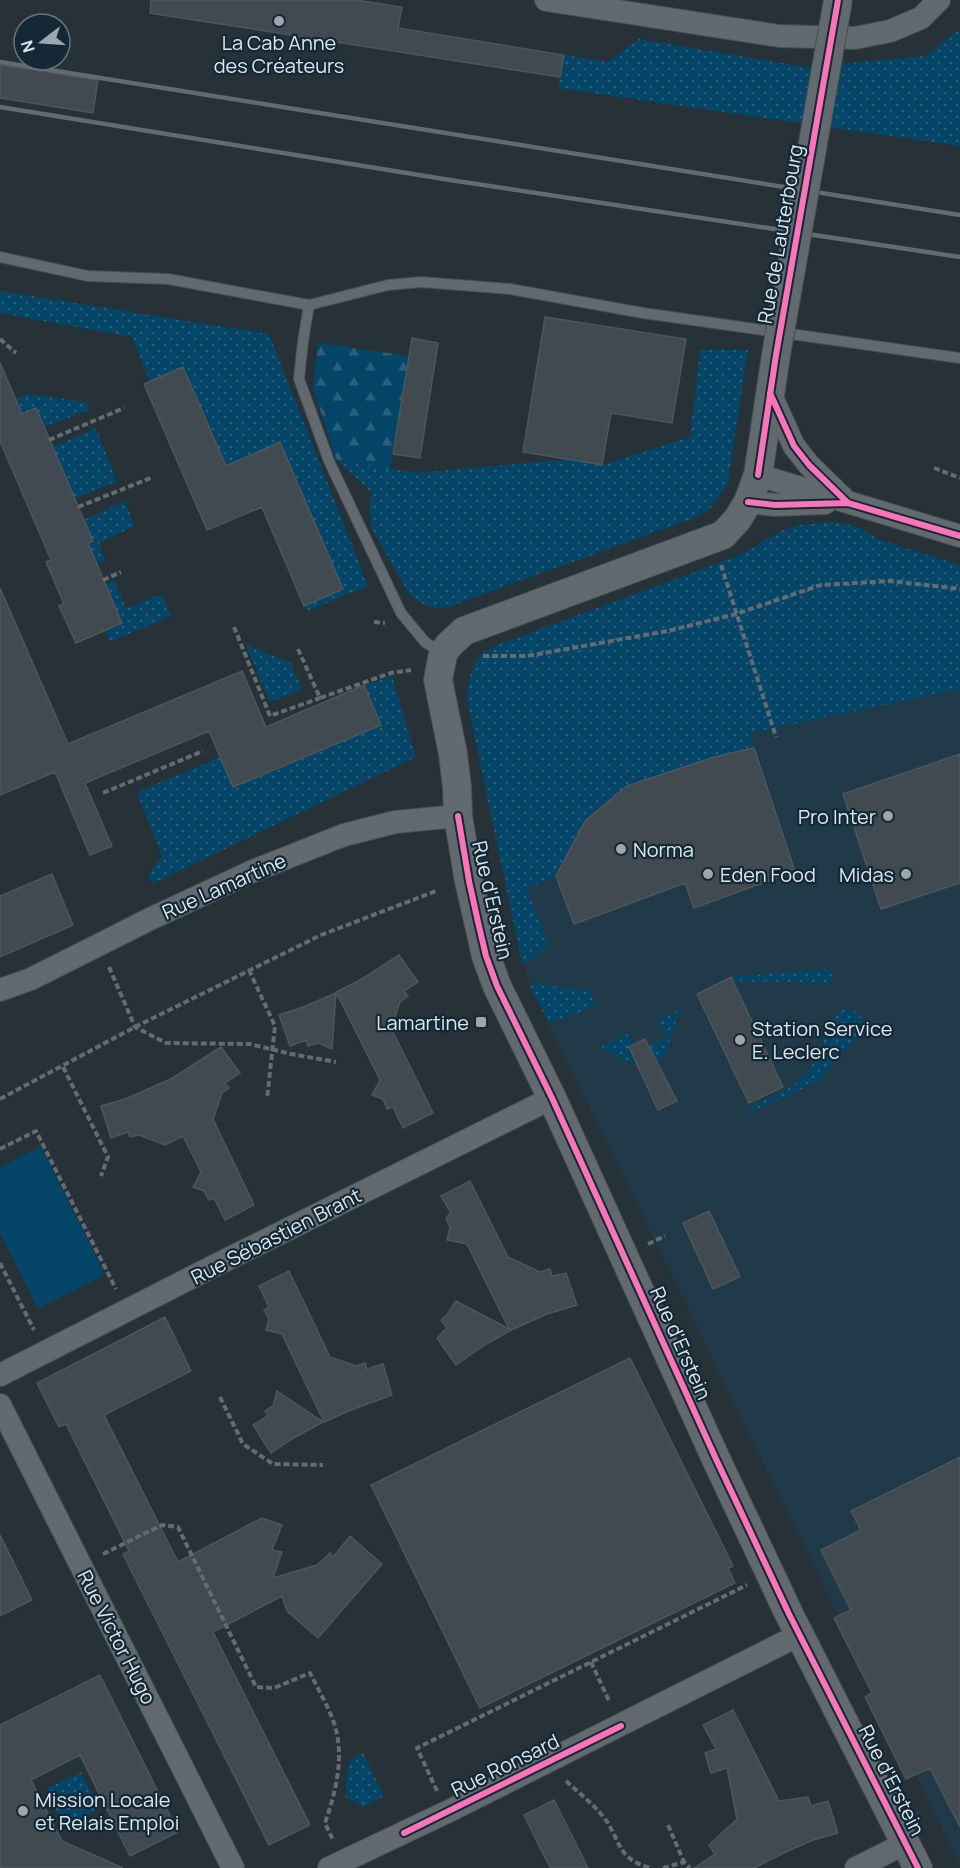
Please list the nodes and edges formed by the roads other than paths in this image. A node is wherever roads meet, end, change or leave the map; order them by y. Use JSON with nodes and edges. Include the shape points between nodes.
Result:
{"nodes":[{"id":1,"x":546,"y":0,"type":"edge"},
{"id":2,"x":838,"y":0,"type":"edge"},
{"id":3,"x":939,"y":0,"type":"edge"},
{"id":4,"x":0,"y":257,"type":"edge"},
{"id":5,"x":309,"y":305,"type":"junction"},
{"id":6,"x":960,"y":358,"type":"edge"},
{"id":7,"x":770,"y":393,"type":"junction"},
{"id":8,"x":758,"y":475,"type":"junction"},
{"id":9,"x":748,"y":502,"type":"junction"},
{"id":10,"x":848,"y":503,"type":"junction"},
{"id":11,"x":960,"y":536,"type":"edge"},
{"id":12,"x":444,"y":654,"type":"junction"},
{"id":13,"x":458,"y":816,"type":"junction"},
{"id":14,"x":0,"y":990,"type":"edge"},
{"id":15,"x":552,"y":1098,"type":"junction"},
{"id":16,"x":0,"y":1375,"type":"edge"},
{"id":17,"x":0,"y":1405,"type":"edge"},
{"id":18,"x":799,"y":1635,"type":"junction"},
{"id":19,"x":912,"y":1856,"type":"edge"},
{"id":20,"x":233,"y":1868,"type":"edge"},
{"id":21,"x":330,"y":1868,"type":"edge"},
{"id":22,"x":856,"y":1868,"type":"edge"}],
"edges":[{"from":1,"to":3,"type":"street","via":[[779,36],[855,38],[890,31],[921,18]]},
{"from":2,"to":7,"type":"street","name":"Rue de Lauterbourg","bridge":true},
{"from":4,"to":5,"type":"lane","via":[[88,276],[168,279]]},
{"from":5,"to":6,"type":"lane","via":[[388,285],[455,284],[510,289],[642,313]]},
{"from":5,"to":12,"type":"lane","via":[[299,379],[329,461],[401,613],[425,642]]},
{"from":7,"to":8,"type":"street","name":"Rue de Lauterbourg"},
{"from":7,"to":10,"type":"street","via":[[794,446]]},
{"from":8,"to":9,"type":"street"},
{"from":8,"to":10,"type":"street"},
{"from":9,"to":10,"type":"street"},
{"from":9,"to":12,"type":"street","via":[[723,535],[478,625],[464,631]]},
{"from":10,"to":11,"type":"street"},
{"from":12,"to":13,"type":"street","name":"Rue d'Erstein","via":[[438,680],[458,787]]},
{"from":13,"to":14,"type":"street","name":"Rue Lamartine","via":[[395,822],[344,835],[253,872],[31,979]]},
{"from":13,"to":15,"type":"street","name":"Rue d'Erstein","via":[[486,956]]},
{"from":15,"to":16,"type":"street","name":"Rue Sébastien Brant"},
{"from":15,"to":18,"type":"street","name":"Rue d'Erstein"},
{"from":17,"to":20,"type":"street","name":"Rue Victor Hugo"},
{"from":18,"to":19,"type":"street","name":"Rue d'Erstein"},
{"from":18,"to":21,"type":"street","name":"Rue Ronsard"},
{"from":19,"to":22,"type":"street"}]}
